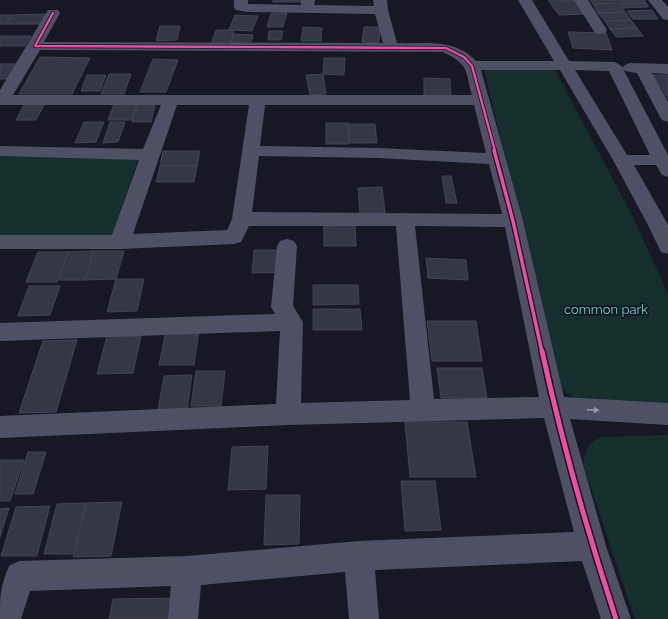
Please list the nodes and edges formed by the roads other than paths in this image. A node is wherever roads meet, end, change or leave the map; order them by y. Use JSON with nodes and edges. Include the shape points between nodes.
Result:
{"nodes":[{"id":1,"x":241,"y":0,"type":"edge"},
{"id":2,"x":525,"y":0,"type":"edge"},
{"id":3,"x":581,"y":0,"type":"edge"},
{"id":4,"x":655,"y":0,"type":"edge"},
{"id":5,"x":307,"y":5,"type":"edge"},
{"id":6,"x":381,"y":5,"type":"edge"},
{"id":7,"x":53,"y":13,"type":"dead end"},
{"id":8,"x":668,"y":16,"type":"edge"},
{"id":9,"x":600,"y":30,"type":"dead end"},
{"id":10,"x":35,"y":46,"type":"junction"},
{"id":11,"x":391,"y":48,"type":"junction"},
{"id":12,"x":566,"y":65,"type":"junction"},
{"id":13,"x":472,"y":66,"type":"junction"},
{"id":14,"x":614,"y":67,"type":"junction"},
{"id":15,"x":642,"y":68,"type":"junction"},
{"id":16,"x":668,"y":69,"type":"edge"},
{"id":17,"x":1,"y":100,"type":"edge"},
{"id":18,"x":171,"y":100,"type":"junction"},
{"id":19,"x":258,"y":100,"type":"junction"},
{"id":20,"x":481,"y":100,"type":"junction"},
{"id":21,"x":668,"y":116,"type":"edge"},
{"id":22,"x":0,"y":151,"type":"edge"},
{"id":23,"x":251,"y":151,"type":"junction"},
{"id":24,"x":150,"y":155,"type":"junction"},
{"id":25,"x":497,"y":159,"type":"junction"},
{"id":26,"x":622,"y":160,"type":"junction"},
{"id":27,"x":666,"y":164,"type":"edge"},
{"id":28,"x":242,"y":219,"type":"junction"},
{"id":29,"x":405,"y":219,"type":"junction"},
{"id":30,"x":513,"y":220,"type":"junction"},
{"id":31,"x":0,"y":242,"type":"edge"},
{"id":32,"x":120,"y":242,"type":"junction"},
{"id":33,"x":287,"y":246,"type":"dead end"},
{"id":34,"x":668,"y":247,"type":"edge"},
{"id":35,"x":292,"y":322,"type":"junction"},
{"id":36,"x":0,"y":332,"type":"edge"},
{"id":37,"x":554,"y":407,"type":"junction"},
{"id":38,"x":423,"y":411,"type":"junction"},
{"id":39,"x":288,"y":414,"type":"junction"},
{"id":40,"x":668,"y":414,"type":"edge"},
{"id":41,"x":0,"y":427,"type":"edge"},
{"id":42,"x":592,"y":546,"type":"junction"},
{"id":43,"x":359,"y":556,"type":"junction"},
{"id":44,"x":187,"y":571,"type":"junction"},
{"id":45,"x":6,"y":619,"type":"edge"},
{"id":46,"x":183,"y":619,"type":"edge"},
{"id":47,"x":364,"y":619,"type":"edge"},
{"id":48,"x":616,"y":619,"type":"edge"}],
"edges":[{"from":1,"to":5,"type":"street","via":[[241,6],[247,8]]},
{"from":2,"to":12,"type":"street"},
{"from":3,"to":9,"type":"street"},
{"from":4,"to":8,"type":"street"},
{"from":5,"to":6,"type":"street"},
{"from":6,"to":11,"type":"street"},
{"from":7,"to":10,"type":"street"},
{"from":10,"to":11,"type":"street"},
{"from":10,"to":17,"type":"street"},
{"from":11,"to":13,"type":"street","via":[[446,48],[464,57]]},
{"from":12,"to":13,"type":"street"},
{"from":12,"to":14,"type":"street"},
{"from":12,"to":26,"type":"street"},
{"from":13,"to":20,"type":"street"},
{"from":14,"to":15,"type":"street"},
{"from":14,"to":27,"type":"street"},
{"from":15,"to":16,"type":"street"},
{"from":15,"to":21,"type":"street"},
{"from":17,"to":18,"type":"street"},
{"from":18,"to":19,"type":"street"},
{"from":18,"to":24,"type":"street"},
{"from":19,"to":20,"type":"street"},
{"from":19,"to":23,"type":"street"},
{"from":20,"to":25,"type":"street"},
{"from":22,"to":24,"type":"street"},
{"from":23,"to":25,"type":"street","via":[[378,153]]},
{"from":23,"to":28,"type":"street"},
{"from":24,"to":32,"type":"street"},
{"from":25,"to":30,"type":"street"},
{"from":26,"to":27,"type":"street"},
{"from":26,"to":34,"type":"street"},
{"from":28,"to":29,"type":"street"},
{"from":28,"to":32,"type":"street","via":[[234,237]]},
{"from":29,"to":30,"type":"street"},
{"from":29,"to":38,"type":"street"},
{"from":30,"to":37,"type":"street"},
{"from":31,"to":32,"type":"street"},
{"from":33,"to":35,"type":"street","via":[[282,307]]},
{"from":35,"to":36,"type":"street"},
{"from":35,"to":39,"type":"street"},
{"from":37,"to":38,"type":"street"},
{"from":37,"to":40,"type":"street","one_way":true},
{"from":37,"to":42,"type":"street"},
{"from":38,"to":39,"type":"street"},
{"from":39,"to":41,"type":"street"},
{"from":42,"to":43,"type":"street"},
{"from":42,"to":48,"type":"street"},
{"from":43,"to":44,"type":"street"},
{"from":43,"to":47,"type":"street"},
{"from":44,"to":45,"type":"street","via":[[19,576]]},
{"from":44,"to":46,"type":"street"}]}
